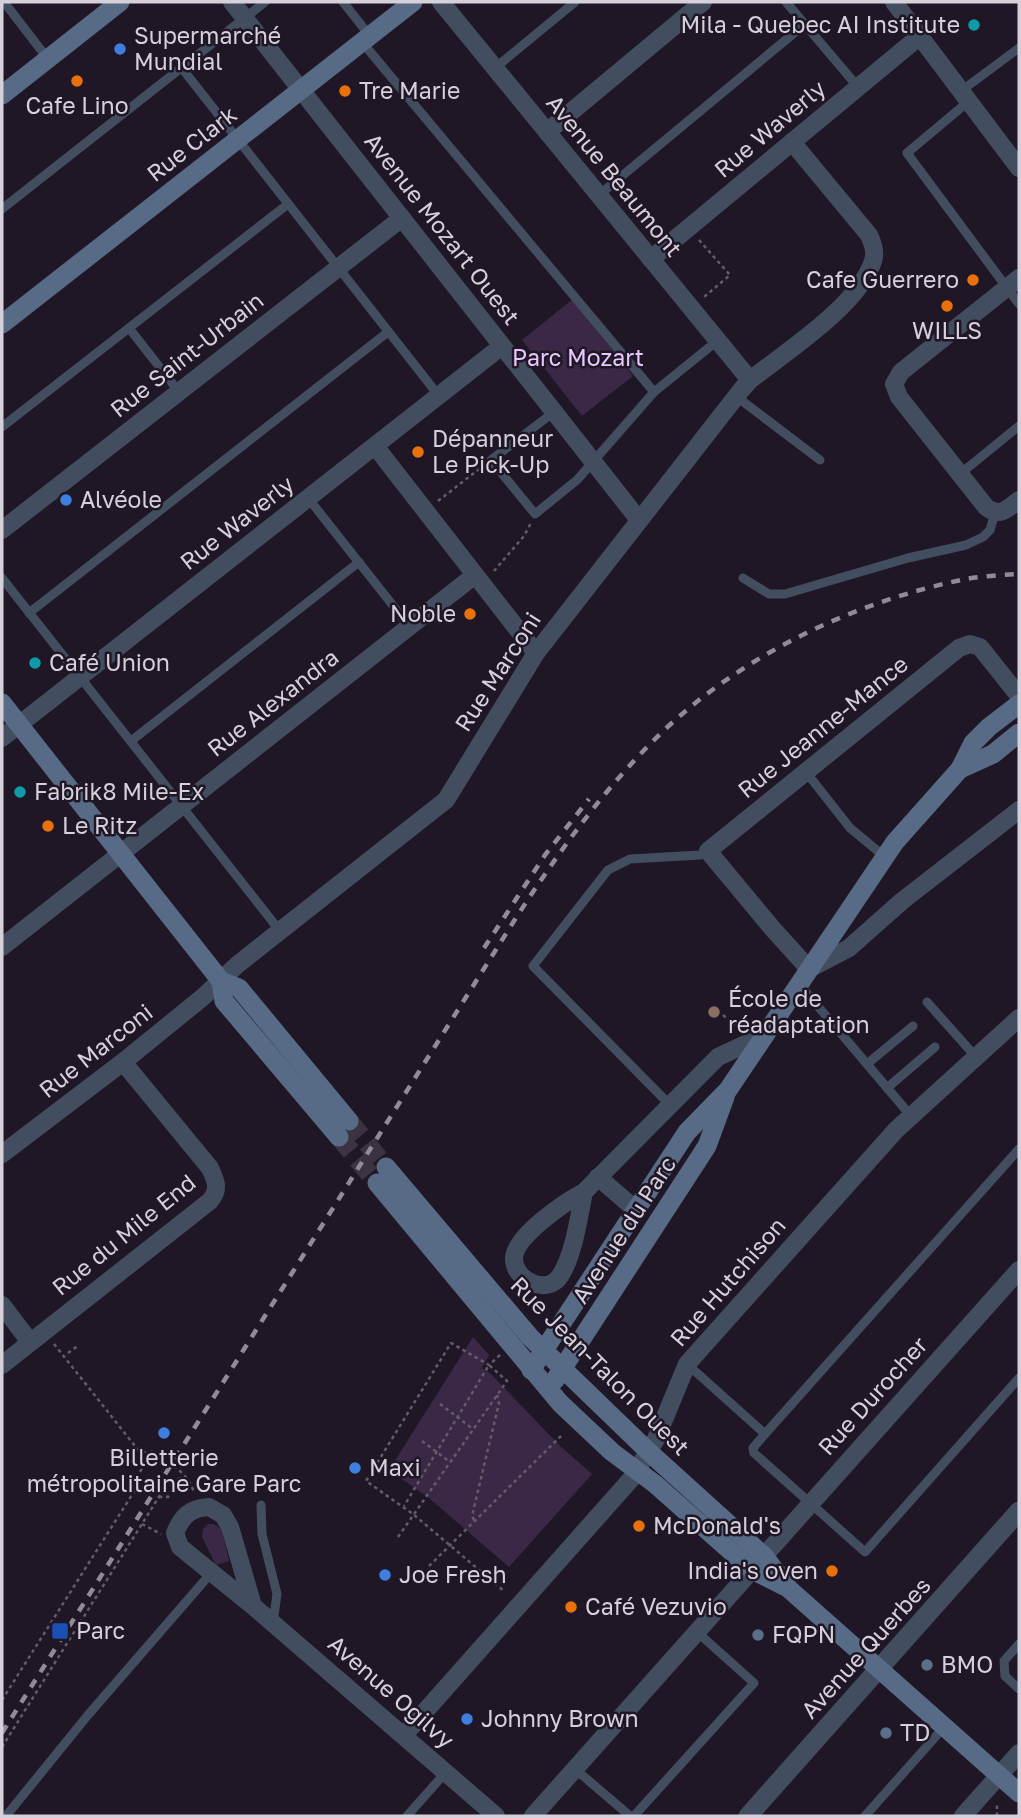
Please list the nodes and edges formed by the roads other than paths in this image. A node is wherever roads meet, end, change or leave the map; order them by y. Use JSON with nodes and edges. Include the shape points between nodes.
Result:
{"nodes":[{"id":1,"x":4,"y":2,"type":"edge"},
{"id":2,"x":120,"y":2,"type":"edge"},
{"id":3,"x":232,"y":2,"type":"edge"},
{"id":4,"x":265,"y":2,"type":"edge"},
{"id":5,"x":343,"y":2,"type":"edge"},
{"id":6,"x":413,"y":2,"type":"edge"},
{"id":7,"x":441,"y":2,"type":"edge"},
{"id":8,"x":575,"y":2,"type":"edge"},
{"id":9,"x":703,"y":2,"type":"edge"},
{"id":10,"x":786,"y":2,"type":"edge"},
{"id":11,"x":894,"y":2,"type":"edge"},
{"id":12,"x":244,"y":18,"type":"junction"},
{"id":13,"x":804,"y":24,"type":"junction"},
{"id":14,"x":920,"y":36,"type":"junction"},
{"id":15,"x":366,"y":39,"type":"junction"},
{"id":16,"x":1019,"y":48,"type":"edge"},
{"id":17,"x":48,"y":59,"type":"junction"},
{"id":18,"x":181,"y":67,"type":"junction"},
{"id":19,"x":495,"y":68,"type":"junction"},
{"id":20,"x":858,"y":87,"type":"junction"},
{"id":21,"x":301,"y":90,"type":"junction"},
{"id":22,"x":2,"y":95,"type":"edge"},
{"id":23,"x":965,"y":96,"type":"junction"},
{"id":24,"x":547,"y":132,"type":"junction"},
{"id":25,"x":237,"y":139,"type":"junction"},
{"id":26,"x":792,"y":142,"type":"junction"},
{"id":27,"x":1019,"y":168,"type":"edge"},
{"id":28,"x":599,"y":195,"type":"junction"},
{"id":29,"x":288,"y":204,"type":"junction"},
{"id":30,"x":2,"y":209,"type":"edge"},
{"id":31,"x":402,"y":218,"type":"junction"},
{"id":32,"x":651,"y":259,"type":"junction"},
{"id":33,"x":338,"y":268,"type":"junction"},
{"id":34,"x":1014,"y":283,"type":"edge"},
{"id":35,"x":1019,"y":304,"type":"edge"},
{"id":36,"x":2,"y":324,"type":"edge"},
{"id":37,"x":129,"y":328,"type":"junction"},
{"id":38,"x":388,"y":332,"type":"junction"},
{"id":39,"x":718,"y":341,"type":"junction"},
{"id":40,"x":502,"y":346,"type":"junction"},
{"id":41,"x":750,"y":380,"type":"junction"},
{"id":42,"x":179,"y":392,"type":"junction"},
{"id":43,"x":654,"y":392,"type":"junction"},
{"id":44,"x":439,"y":396,"type":"junction"},
{"id":45,"x":737,"y":397,"type":"junction"},
{"id":46,"x":554,"y":412,"type":"junction"},
{"id":47,"x":1019,"y":426,"type":"edge"},
{"id":48,"x":2,"y":427,"type":"edge"},
{"id":49,"x":375,"y":446,"type":"junction"},
{"id":50,"x":820,"y":460,"type":"dead end"},
{"id":51,"x":593,"y":461,"type":"junction"},
{"id":52,"x":960,"y":474,"type":"junction"},
{"id":53,"x":308,"y":498,"type":"junction"},
{"id":54,"x":1019,"y":500,"type":"edge"},
{"id":55,"x":995,"y":513,"type":"junction"},
{"id":56,"x":639,"y":520,"type":"junction"},
{"id":57,"x":2,"y":530,"type":"edge"},
{"id":58,"x":359,"y":562,"type":"junction"},
{"id":59,"x":475,"y":575,"type":"junction"},
{"id":60,"x":2,"y":578,"type":"edge"},
{"id":61,"x":743,"y":578,"type":"dead end"},
{"id":62,"x":29,"y":612,"type":"junction"},
{"id":63,"x":410,"y":626,"type":"junction"},
{"id":64,"x":536,"y":653,"type":"junction"},
{"id":65,"x":80,"y":677,"type":"junction"},
{"id":66,"x":1019,"y":696,"type":"edge"},
{"id":67,"x":2,"y":702,"type":"edge"},
{"id":68,"x":1019,"y":704,"type":"edge"},
{"id":69,"x":19,"y":724,"type":"junction"},
{"id":70,"x":1019,"y":733,"type":"edge"},
{"id":71,"x":2,"y":738,"type":"edge"},
{"id":72,"x":131,"y":741,"type":"junction"},
{"id":73,"x":960,"y":769,"type":"junction"},
{"id":74,"x":806,"y":772,"type":"junction"},
{"id":75,"x":181,"y":805,"type":"junction"},
{"id":76,"x":1019,"y":810,"type":"edge"},
{"id":77,"x":708,"y":851,"type":"junction"},
{"id":78,"x":121,"y":855,"type":"junction"},
{"id":79,"x":885,"y":857,"type":"junction"},
{"id":80,"x":280,"y":931,"type":"junction"},
{"id":81,"x":2,"y":947,"type":"edge"},
{"id":82,"x":804,"y":976,"type":"junction"},
{"id":83,"x":221,"y":981,"type":"junction"},
{"id":84,"x":927,"y":1002,"type":"dead end"},
{"id":85,"x":1019,"y":1018,"type":"edge"},
{"id":86,"x":913,"y":1026,"type":"dead end"},
{"id":87,"x":762,"y":1036,"type":"junction"},
{"id":88,"x":935,"y":1047,"type":"dead end"},
{"id":89,"x":976,"y":1057,"type":"junction"},
{"id":90,"x":123,"y":1062,"type":"junction"},
{"id":91,"x":867,"y":1064,"type":"junction"},
{"id":92,"x":887,"y":1088,"type":"junction"},
{"id":93,"x":728,"y":1090,"type":"junction"},
{"id":94,"x":670,"y":1105,"type":"junction"},
{"id":95,"x":911,"y":1116,"type":"junction"},
{"id":96,"x":344,"y":1129,"type":"tunnel mouth"},
{"id":97,"x":1019,"y":1149,"type":"edge"},
{"id":98,"x":2,"y":1154,"type":"edge"},
{"id":99,"x":598,"y":1177,"type":"junction"},
{"id":100,"x":584,"y":1192,"type":"junction"},
{"id":101,"x":636,"y":1210,"type":"junction"},
{"id":102,"x":1019,"y":1270,"type":"edge"},
{"id":103,"x":2,"y":1305,"type":"edge"},
{"id":104,"x":30,"y":1342,"type":"junction"},
{"id":105,"x":543,"y":1351,"type":"junction"},
{"id":106,"x":687,"y":1364,"type":"junction"},
{"id":107,"x":2,"y":1365,"type":"edge"},
{"id":108,"x":531,"y":1370,"type":"junction"},
{"id":109,"x":563,"y":1370,"type":"junction"},
{"id":110,"x":1019,"y":1378,"type":"edge"},
{"id":111,"x":548,"y":1390,"type":"junction"},
{"id":112,"x":765,"y":1434,"type":"junction"},
{"id":113,"x":649,"y":1452,"type":"junction"},
{"id":114,"x":637,"y":1471,"type":"junction"},
{"id":115,"x":811,"y":1503,"type":"junction"},
{"id":116,"x":261,"y":1505,"type":"dead end"},
{"id":117,"x":1019,"y":1511,"type":"edge"},
{"id":118,"x":758,"y":1563,"type":"junction"},
{"id":119,"x":212,"y":1572,"type":"junction"},
{"id":120,"x":253,"y":1605,"type":"junction"},
{"id":121,"x":274,"y":1623,"type":"junction"},
{"id":122,"x":697,"y":1632,"type":"junction"},
{"id":123,"x":1019,"y":1644,"type":"edge"},
{"id":124,"x":879,"y":1669,"type":"junction"},
{"id":125,"x":1019,"y":1689,"type":"edge"},
{"id":126,"x":945,"y":1726,"type":"junction"},
{"id":127,"x":404,"y":1735,"type":"junction"},
{"id":128,"x":1019,"y":1753,"type":"edge"},
{"id":129,"x":575,"y":1769,"type":"junction"},
{"id":130,"x":446,"y":1772,"type":"junction"},
{"id":131,"x":999,"y":1775,"type":"junction"},
{"id":132,"x":1019,"y":1793,"type":"edge"},
{"id":133,"x":6,"y":1816,"type":"edge"},
{"id":134,"x":407,"y":1816,"type":"edge"},
{"id":135,"x":496,"y":1816,"type":"edge"},
{"id":136,"x":533,"y":1816,"type":"edge"},
{"id":137,"x":632,"y":1816,"type":"edge"},
{"id":138,"x":748,"y":1816,"type":"edge"},
{"id":139,"x":865,"y":1816,"type":"edge"},
{"id":140,"x":963,"y":1816,"type":"edge"}],
"edges":[{"from":1,"to":17,"type":"lane"},
{"from":2,"to":17,"type":"main road"},
{"from":3,"to":12,"type":"street","name":"Avenue Mozart Ouest"},
{"from":4,"to":12,"type":"lane"},
{"from":5,"to":15,"type":"lane"},
{"from":6,"to":15,"type":"main road","name":"Rue Clark"},
{"from":7,"to":19,"type":"street","name":"Avenue Beaumont"},
{"from":8,"to":19,"type":"lane"},
{"from":9,"to":24,"type":"street"},
{"from":10,"to":13,"type":"lane"},
{"from":11,"to":14,"type":"street"},
{"from":12,"to":18,"type":"lane"},
{"from":12,"to":21,"type":"street","name":"Avenue Mozart Ouest"},
{"from":13,"to":20,"type":"lane"},
{"from":13,"to":28,"type":"lane"},
{"from":14,"to":20,"type":"street","name":"Rue Waverly"},
{"from":14,"to":23,"type":"street"},
{"from":15,"to":21,"type":"main road","name":"Rue Clark"},
{"from":15,"to":43,"type":"lane"},
{"from":16,"to":23,"type":"lane"},
{"from":17,"to":22,"type":"main road"},
{"from":18,"to":25,"type":"lane"},
{"from":18,"to":30,"type":"lane"},
{"from":19,"to":24,"type":"street","name":"Avenue Beaumont"},
{"from":20,"to":26,"type":"street","name":"Rue Waverly"},
{"from":21,"to":25,"type":"main road","name":"Rue Clark"},
{"from":21,"to":31,"type":"street","name":"Avenue Mozart Ouest"},
{"from":23,"to":27,"type":"street"},
{"from":23,"to":34,"type":"lane","via":[[906,153]]},
{"from":24,"to":28,"type":"street","name":"Avenue Beaumont"},
{"from":25,"to":29,"type":"lane"},
{"from":25,"to":36,"type":"main road","name":"Rue Clark"},
{"from":26,"to":32,"type":"street","name":"Rue Waverly"},
{"from":26,"to":41,"type":"street","name":"Rue Marconi","via":[[869,235],[874,261],[839,309]]},
{"from":28,"to":32,"type":"street","name":"Avenue Beaumont"},
{"from":29,"to":33,"type":"lane"},
{"from":29,"to":37,"type":"lane"},
{"from":31,"to":33,"type":"street","name":"Rue Saint-Urbain"},
{"from":31,"to":40,"type":"street","name":"Avenue Mozart Ouest"},
{"from":32,"to":39,"type":"street","name":"Avenue Beaumont"},
{"from":33,"to":38,"type":"lane"},
{"from":33,"to":42,"type":"street","name":"Rue Saint-Urbain"},
{"from":34,"to":35,"type":"lane"},
{"from":34,"to":52,"type":"street","via":[[901,372],[894,384],[899,397]]},
{"from":37,"to":42,"type":"lane"},
{"from":37,"to":48,"type":"lane"},
{"from":38,"to":44,"type":"lane"},
{"from":38,"to":62,"type":"lane"},
{"from":39,"to":41,"type":"street","name":"Avenue Beaumont"},
{"from":39,"to":43,"type":"lane"},
{"from":40,"to":44,"type":"street","name":"Rue Waverly"},
{"from":40,"to":46,"type":"street","name":"Avenue Mozart Ouest"},
{"from":41,"to":45,"type":"street","name":"Rue Marconi"},
{"from":42,"to":57,"type":"street","name":"Rue Saint-Urbain"},
{"from":43,"to":51,"type":"lane"},
{"from":44,"to":49,"type":"street","name":"Rue Waverly"},
{"from":45,"to":50,"type":"lane"},
{"from":45,"to":56,"type":"street","name":"Rue Marconi"},
{"from":46,"to":51,"type":"street","name":"Avenue Mozart Ouest"},
{"from":46,"to":51,"type":"lane","via":[[491,460],[535,514]]},
{"from":47,"to":52,"type":"lane"},
{"from":49,"to":53,"type":"street","name":"Rue Waverly"},
{"from":49,"to":59,"type":"street"},
{"from":51,"to":56,"type":"street","name":"Avenue Mozart Ouest"},
{"from":52,"to":55,"type":"street"},
{"from":53,"to":58,"type":"lane"},
{"from":53,"to":65,"type":"street","name":"Rue Waverly"},
{"from":54,"to":55,"type":"street"},
{"from":55,"to":61,"type":"lane","via":[[984,537],[966,545],[785,594],[769,594]]},
{"from":56,"to":64,"type":"street","name":"Rue Marconi"},
{"from":58,"to":63,"type":"lane"},
{"from":58,"to":72,"type":"lane"},
{"from":59,"to":63,"type":"street","name":"Rue Alexandra"},
{"from":59,"to":64,"type":"street"},
{"from":60,"to":62,"type":"lane"},
{"from":62,"to":65,"type":"lane"},
{"from":63,"to":75,"type":"street","name":"Rue Alexandra"},
{"from":64,"to":80,"type":"street","name":"Rue Marconi","via":[[446,800]]},
{"from":65,"to":69,"type":"street","name":"Rue Waverly"},
{"from":65,"to":72,"type":"lane"},
{"from":66,"to":74,"type":"street","name":"Rue Jeanne-Mance","via":[[980,647],[970,644],[959,648]]},
{"from":67,"to":69,"type":"main road"},
{"from":68,"to":73,"type":"main road","name":"Avenue du Parc","via":[[973,743]]},
{"from":69,"to":71,"type":"street","name":"Rue Waverly"},
{"from":69,"to":78,"type":"main road"},
{"from":70,"to":73,"type":"main road","name":"Avenue du Parc","via":[[993,754]]},
{"from":72,"to":75,"type":"lane"},
{"from":73,"to":79,"type":"main road","name":"Avenue du Parc"},
{"from":74,"to":77,"type":"street","name":"Rue Jeanne-Mance"},
{"from":74,"to":79,"type":"lane","via":[[850,828]]},
{"from":75,"to":78,"type":"street","name":"Rue Alexandra"},
{"from":75,"to":80,"type":"lane"},
{"from":76,"to":82,"type":"street","name":"Avenue du Parc","via":[[849,948]]},
{"from":77,"to":82,"type":"street","via":[[772,928]]},
{"from":77,"to":94,"type":"lane","via":[[630,859],[608,870],[533,966]]},
{"from":78,"to":81,"type":"street","name":"Rue Alexandra"},
{"from":78,"to":83,"type":"main road"},
{"from":79,"to":82,"type":"main road","name":"Avenue du Parc"},
{"from":80,"to":83,"type":"street","name":"Rue Marconi"},
{"from":82,"to":87,"type":"main road","name":"Avenue du Parc"},
{"from":82,"to":91,"type":"lane"},
{"from":83,"to":90,"type":"street","name":"Rue Marconi"},
{"from":83,"to":96,"type":"main road","via":[[224,1001]]},
{"from":84,"to":89,"type":"lane"},
{"from":85,"to":89,"type":"street","name":"Rue Hutchison"},
{"from":86,"to":91,"type":"lane"},
{"from":87,"to":93,"type":"main road","name":"Avenue du Parc"},
{"from":87,"to":94,"type":"street","name":"Avenue du Parc","via":[[718,1057]]},
{"from":88,"to":92,"type":"lane"},
{"from":89,"to":95,"type":"street","name":"Rue Hutchison"},
{"from":90,"to":98,"type":"street","name":"Rue Marconi"},
{"from":90,"to":104,"type":"street","name":"Rue du Mile End","via":[[209,1168],[216,1194]]},
{"from":91,"to":92,"type":"lane"},
{"from":92,"to":95,"type":"lane"},
{"from":93,"to":101,"type":"main road","name":"Avenue du Parc","via":[[687,1132]]},
{"from":93,"to":109,"type":"main road","name":"Avenue du Parc","via":[[707,1146]]},
{"from":94,"to":99,"type":"street","name":"Avenue du Parc"},
{"from":95,"to":106,"type":"street","name":"Rue Hutchison"},
{"from":97,"to":112,"type":"lane"},
{"from":99,"to":100,"type":"street","name":"Avenue du Parc"},
{"from":99,"to":101,"type":"street"},
{"from":100,"to":100,"type":"street","name":"Avenue du Parc","via":[[563,1203],[519,1243],[514,1266],[526,1281],[545,1285],[559,1279]]},
{"from":101,"to":105,"type":"main road","name":"Avenue du Parc"},
{"from":102,"to":115,"type":"street","name":"Rue Durocher"},
{"from":103,"to":104,"type":"street"},
{"from":104,"to":107,"type":"street","name":"Rue du Mile End"},
{"from":105,"to":108,"type":"main road","name":"Avenue du Parc"},
{"from":105,"to":108,"type":"main road","name":"Rue Jean-Talon Ouest","via":[[382,1175]]},
{"from":105,"to":109,"type":"main road","name":"Rue Jean-Talon Ouest"},
{"from":106,"to":112,"type":"lane"},
{"from":106,"to":113,"type":"street","name":"Rue Hutchison"},
{"from":108,"to":111,"type":"main road","name":"Rue Jean-Talon Ouest"},
{"from":109,"to":111,"type":"main road","name":"Avenue du Parc"},
{"from":109,"to":113,"type":"main road","name":"Rue Jean-Talon Ouest"},
{"from":110,"to":115,"type":"lane","via":[[865,1552]]},
{"from":111,"to":114,"type":"main road","name":"Rue Jean-Talon Ouest"},
{"from":112,"to":115,"type":"lane","via":[[754,1453]]},
{"from":113,"to":114,"type":"street","name":"Rue Hutchison"},
{"from":113,"to":118,"type":"main road","name":"Rue Jean-Talon Ouest"},
{"from":114,"to":118,"type":"main road","name":"Rue Jean-Talon Ouest"},
{"from":114,"to":127,"type":"street","name":"Rue Hutchison"},
{"from":115,"to":118,"type":"street","name":"Rue Durocher"},
{"from":116,"to":121,"type":"lane","via":[[262,1534],[277,1594]]},
{"from":117,"to":124,"type":"street","name":"Avenue Querbes"},
{"from":118,"to":122,"type":"street","name":"Rue Durocher"},
{"from":118,"to":124,"type":"main road","name":"Rue Jean-Talon Ouest"},
{"from":119,"to":120,"type":"street","name":"Avenue Ogilvy"},
{"from":119,"to":120,"type":"street","name":"Avenue Ogilvy","via":[[176,1541],[179,1523],[198,1507],[216,1509],[230,1527]]},
{"from":119,"to":133,"type":"lane"},
{"from":120,"to":121,"type":"street","name":"Avenue Ogilvy"},
{"from":121,"to":127,"type":"street","name":"Avenue Ogilvy"},
{"from":122,"to":129,"type":"street","name":"Rue Durocher"},
{"from":122,"to":137,"type":"lane","via":[[754,1683]]},
{"from":123,"to":125,"type":"lane","via":[[1004,1661],[1005,1676]]},
{"from":124,"to":126,"type":"main road","name":"Rue Jean-Talon Ouest"},
{"from":124,"to":138,"type":"street","name":"Avenue Querbes"},
{"from":126,"to":131,"type":"main road","name":"Rue Jean-Talon Ouest"},
{"from":126,"to":139,"type":"lane"},
{"from":127,"to":130,"type":"street","name":"Avenue Ogilvy"},
{"from":128,"to":131,"type":"street"},
{"from":129,"to":136,"type":"street","name":"Rue Durocher"},
{"from":129,"to":137,"type":"lane"},
{"from":130,"to":134,"type":"lane"},
{"from":130,"to":135,"type":"street","name":"Avenue Ogilvy"},
{"from":131,"to":132,"type":"main road","name":"Rue Jean-Talon Ouest"},
{"from":131,"to":140,"type":"street"}]}
